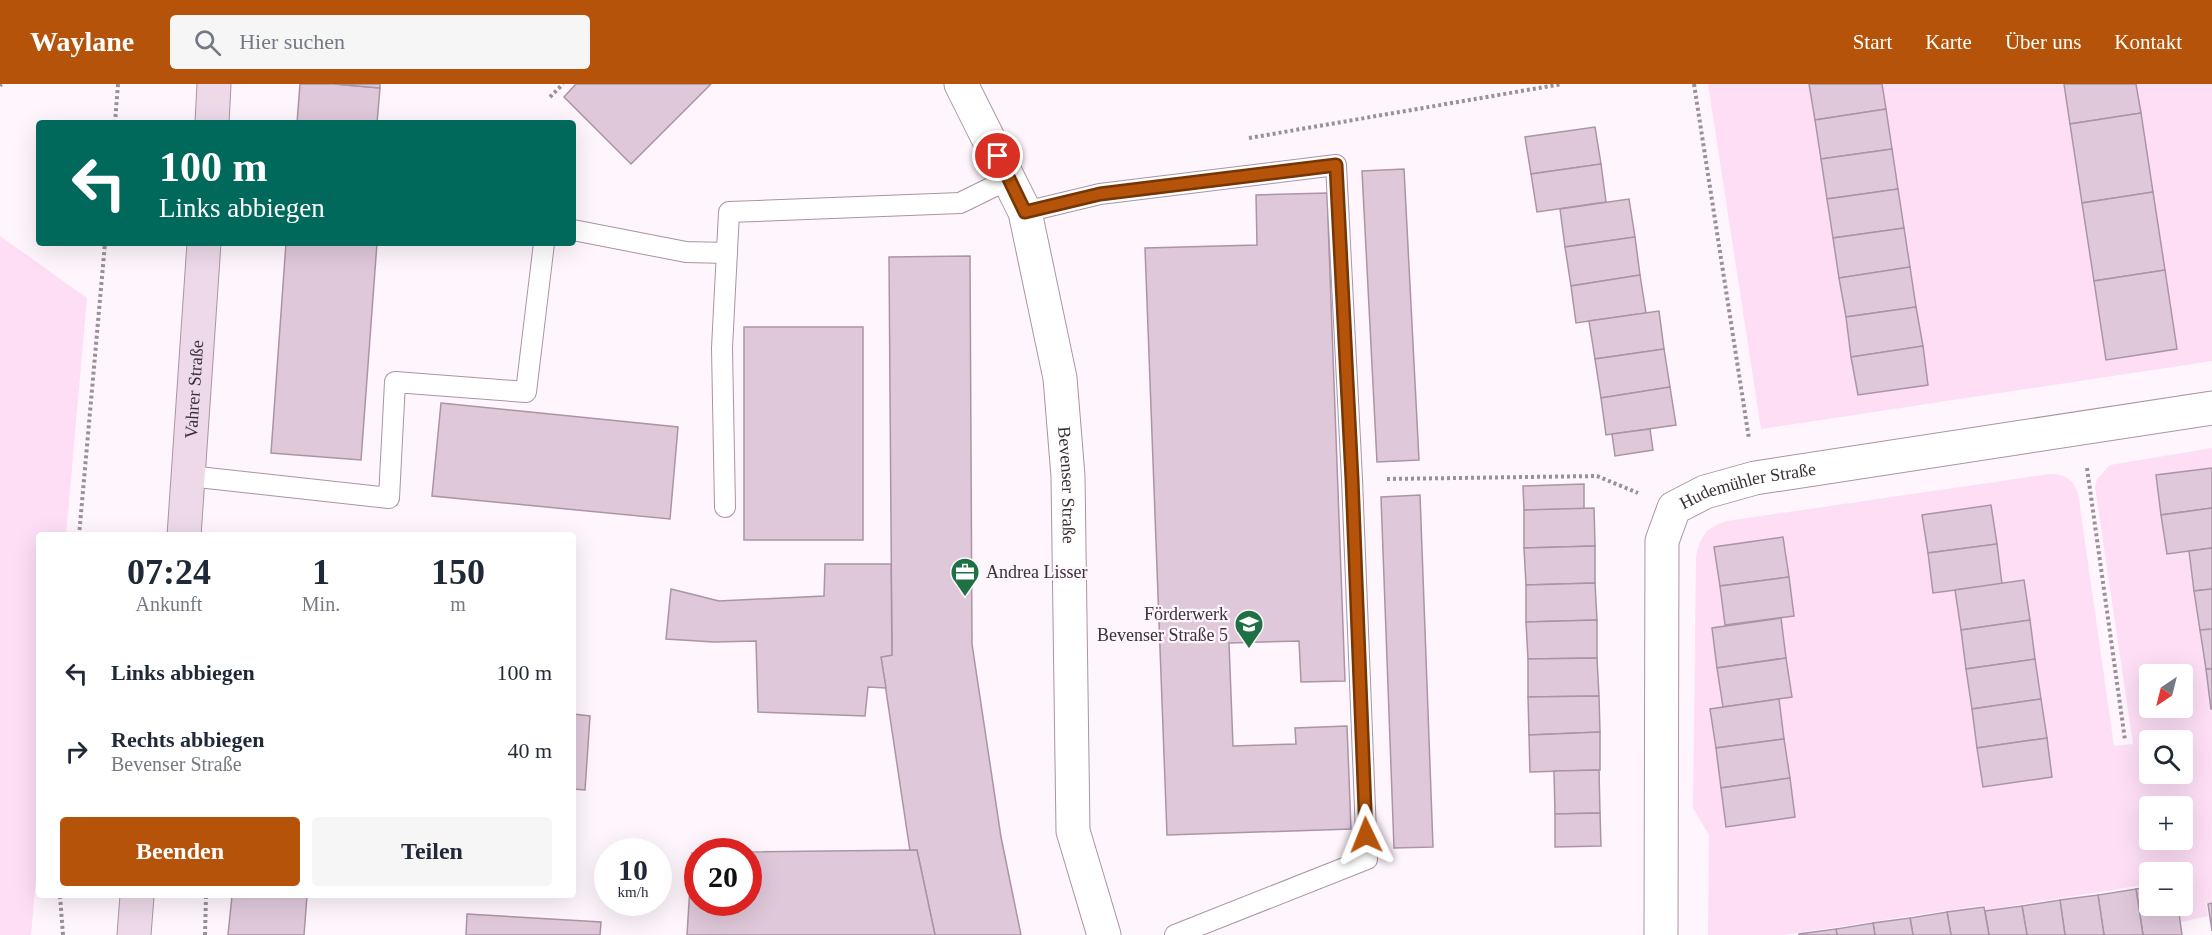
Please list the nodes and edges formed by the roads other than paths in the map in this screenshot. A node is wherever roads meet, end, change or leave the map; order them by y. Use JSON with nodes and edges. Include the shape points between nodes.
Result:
{"nodes":[{"id":1,"x":214,"y":84,"type":"edge"},
{"id":2,"x":961,"y":84,"type":"edge"},
{"id":3,"x":212,"y":120,"type":"edge"},
{"id":4,"x":1009,"y":179,"type":"junction"},
{"id":5,"x":1025,"y":212,"type":"junction"},
{"id":6,"x":576,"y":231,"type":"edge"},
{"id":7,"x":204,"y":246,"type":"edge"},
{"id":8,"x":544,"y":246,"type":"edge"},
{"id":9,"x":727,"y":253,"type":"junction"},
{"id":10,"x":2212,"y":408,"type":"edge"},
{"id":11,"x":189,"y":476,"type":"junction"},
{"id":12,"x":725,"y":507,"type":"dead end"},
{"id":13,"x":184,"y":532,"type":"edge"},
{"id":14,"x":137,"y":898,"type":"edge"},
{"id":15,"x":134,"y":935,"type":"edge"},
{"id":16,"x":1104,"y":935,"type":"edge"},
{"id":17,"x":1175,"y":935,"type":"edge"},
{"id":18,"x":1661,"y":935,"type":"edge"}],
"edges":[{"from":1,"to":3,"type":"main road"},
{"from":2,"to":4,"type":"street","name":"Bevenser Straße"},
{"from":4,"to":5,"type":"street","name":"Bevenser Straße"},
{"from":4,"to":9,"type":"lane","via":[[960,203],[729,212]]},
{"from":5,"to":16,"type":"street","name":"Bevenser Straße","via":[[1060,378],[1068,477],[1073,831]]},
{"from":5,"to":17,"type":"lane","via":[[1100,194],[1336,165],[1367,859]]},
{"from":6,"to":9,"type":"lane","via":[[686,252]]},
{"from":7,"to":11,"type":"main road","name":"Vahrer Straße"},
{"from":8,"to":11,"type":"lane","via":[[526,392],[395,382],[389,498]]},
{"from":9,"to":12,"type":"lane","via":[[723,348]]},
{"from":10,"to":18,"type":"street","name":"Hudemühler Straße","via":[[1755,478],[1705,492],[1674,508],[1662,541]]},
{"from":11,"to":13,"type":"main road","name":"Vahrer Straße"},
{"from":14,"to":15,"type":"main road"}]}
